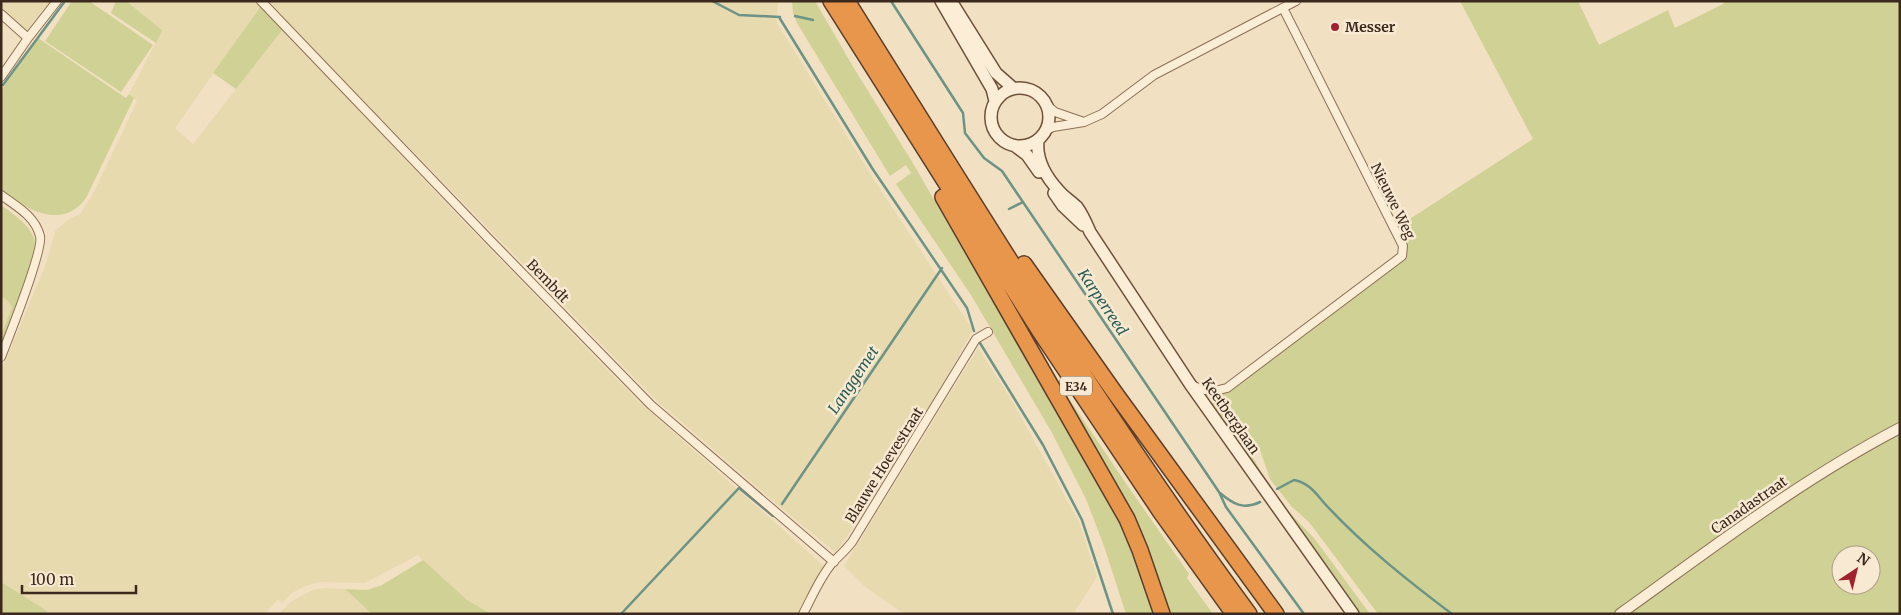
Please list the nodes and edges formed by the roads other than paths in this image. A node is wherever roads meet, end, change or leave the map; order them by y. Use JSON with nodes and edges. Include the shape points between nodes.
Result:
{"nodes":[{"id":1,"x":57,"y":1,"type":"edge"},
{"id":2,"x":261,"y":1,"type":"edge"},
{"id":3,"x":831,"y":1,"type":"edge"},
{"id":4,"x":847,"y":1,"type":"edge"},
{"id":5,"x":941,"y":1,"type":"edge"},
{"id":6,"x":951,"y":1,"type":"edge"},
{"id":7,"x":1296,"y":1,"type":"edge"},
{"id":8,"x":1283,"y":8,"type":"junction"},
{"id":9,"x":1,"y":14,"type":"edge"},
{"id":10,"x":28,"y":38,"type":"junction"},
{"id":11,"x":1,"y":77,"type":"edge"},
{"id":12,"x":1013,"y":88,"type":"junction"},
{"id":13,"x":995,"y":101,"type":"junction"},
{"id":14,"x":1048,"y":106,"type":"junction"},
{"id":15,"x":1084,"y":122,"type":"junction"},
{"id":16,"x":1047,"y":130,"type":"junction"},
{"id":17,"x":1038,"y":141,"type":"junction"},
{"id":18,"x":1015,"y":146,"type":"junction"},
{"id":19,"x":926,"y":152,"type":"junction"},
{"id":20,"x":1,"y":195,"type":"edge"},
{"id":21,"x":978,"y":210,"type":"junction"},
{"id":22,"x":1090,"y":232,"type":"junction"},
{"id":23,"x":988,"y":332,"type":"dead end"},
{"id":24,"x":1,"y":357,"type":"edge"},
{"id":25,"x":1190,"y":384,"type":"junction"},
{"id":26,"x":1900,"y":428,"type":"edge"},
{"id":27,"x":834,"y":562,"type":"junction"},
{"id":28,"x":803,"y":614,"type":"edge"},
{"id":29,"x":1162,"y":614,"type":"edge"},
{"id":30,"x":1234,"y":614,"type":"edge"},
{"id":31,"x":1249,"y":614,"type":"edge"},
{"id":32,"x":1276,"y":614,"type":"edge"},
{"id":33,"x":1353,"y":614,"type":"edge"},
{"id":34,"x":1620,"y":614,"type":"edge"}],
"edges":[{"from":1,"to":10,"type":"street"},
{"from":2,"to":27,"type":"street","name":"Bembdt","via":[[651,405]]},
{"from":3,"to":19,"type":"highway","number":"E34"},
{"from":4,"to":21,"type":"highway","number":"E34"},
{"from":5,"to":13,"type":"main road","via":[[992,89]]},
{"from":6,"to":12,"type":"main road","via":[[996,73]]},
{"from":7,"to":8,"type":"street"},
{"from":8,"to":15,"type":"street","via":[[1154,75],[1102,114]]},
{"from":8,"to":25,"type":"street","name":"Nieuwe Weg","via":[[1403,246],[1402,256],[1227,388],[1214,392]]},
{"from":9,"to":10,"type":"street"},
{"from":10,"to":11,"type":"street"},
{"from":12,"to":13,"type":"main road"},
{"from":12,"to":14,"type":"main road","via":[[1032,90]]},
{"from":13,"to":18,"type":"main road","via":[[991,115],[993,129],[1000,138]]},
{"from":14,"to":15,"type":"street","via":[[1055,112]]},
{"from":14,"to":16,"type":"main road"},
{"from":15,"to":16,"type":"street"},
{"from":16,"to":17,"type":"main road"},
{"from":17,"to":18,"type":"main road","via":[[1027,146]]},
{"from":17,"to":22,"type":"main road","name":"Keetberglaan","via":[[1040,163],[1058,190],[1084,217]]},
{"from":18,"to":22,"type":"main road","name":"Keetberglaan","via":[[1032,161],[1063,206]]},
{"from":19,"to":29,"type":"highway","via":[[928,170],[1127,520]]},
{"from":19,"to":30,"type":"highway","number":"E34","via":[[1111,439]]},
{"from":20,"to":24,"type":"street","via":[[31,218],[40,236],[38,255]]},
{"from":21,"to":31,"type":"highway","number":"E34","via":[[1121,432]]},
{"from":21,"to":32,"type":"highway","via":[[996,224]]},
{"from":22,"to":25,"type":"main road","name":"Keetberglaan"},
{"from":23,"to":27,"type":"street","name":"Blauwe Hoevestraat","via":[[976,339],[852,542]]},
{"from":25,"to":33,"type":"main road","name":"Keetberglaan"},
{"from":26,"to":34,"type":"street","name":"Canadastraat","via":[[1795,490]]},
{"from":27,"to":28,"type":"street","name":"Blauwe Hoevestraat"}]}
